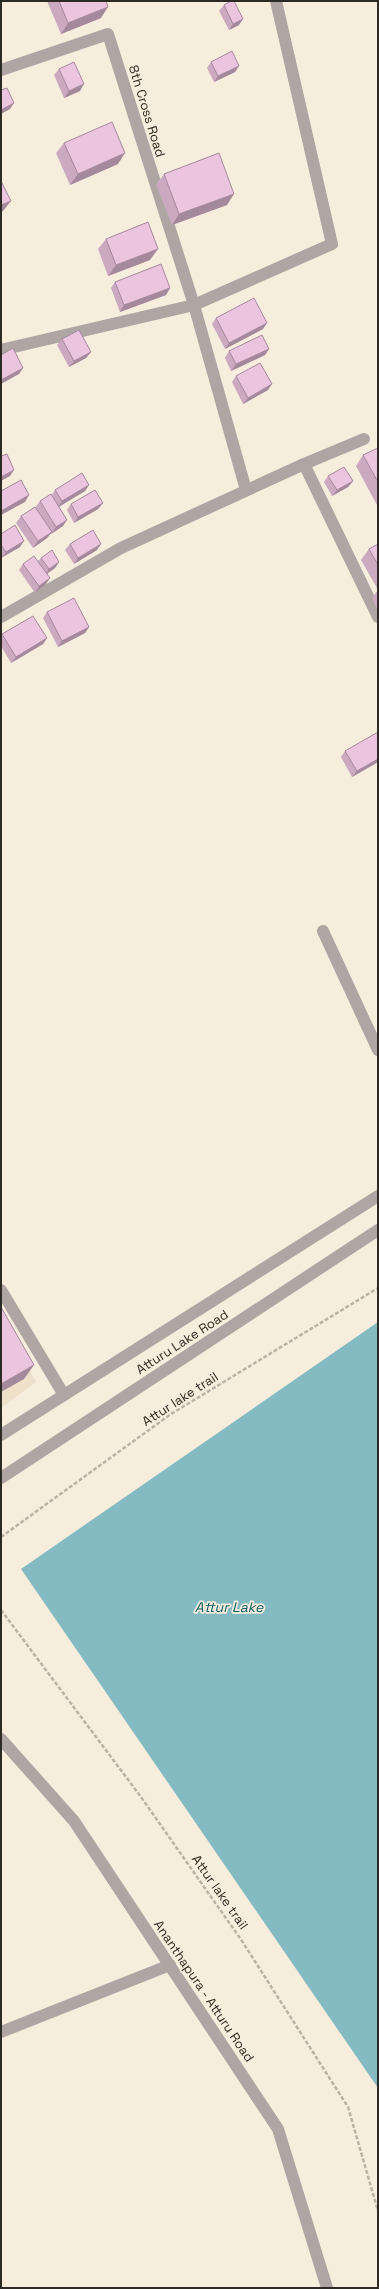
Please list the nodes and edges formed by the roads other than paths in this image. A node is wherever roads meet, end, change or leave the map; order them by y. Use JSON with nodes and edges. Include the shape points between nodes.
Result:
{"nodes":[{"id":1,"x":276,"y":1,"type":"edge"},
{"id":2,"x":1,"y":70,"type":"edge"},
{"id":3,"x":194,"y":305,"type":"junction"},
{"id":4,"x":1,"y":350,"type":"edge"},
{"id":5,"x":364,"y":439,"type":"dead end"},
{"id":6,"x":304,"y":464,"type":"junction"},
{"id":7,"x":246,"y":490,"type":"junction"},
{"id":8,"x":1,"y":617,"type":"edge"},
{"id":9,"x":378,"y":617,"type":"edge"},
{"id":10,"x":323,"y":931,"type":"dead end"},
{"id":11,"x":378,"y":1050,"type":"edge"},
{"id":12,"x":378,"y":1196,"type":"edge"},
{"id":13,"x":378,"y":1230,"type":"edge"},
{"id":14,"x":1,"y":1290,"type":"edge"},
{"id":15,"x":64,"y":1395,"type":"junction"},
{"id":16,"x":1,"y":1435,"type":"edge"},
{"id":17,"x":1,"y":1478,"type":"edge"},
{"id":18,"x":1,"y":1739,"type":"edge"},
{"id":19,"x":170,"y":1965,"type":"junction"},
{"id":20,"x":1,"y":2032,"type":"edge"},
{"id":21,"x":327,"y":2288,"type":"edge"}],
"edges":[{"from":1,"to":3,"type":"street","via":[[332,244]]},
{"from":2,"to":3,"type":"street","name":"8th Cross Road","via":[[108,34]]},
{"from":3,"to":4,"type":"street"},
{"from":3,"to":7,"type":"street"},
{"from":5,"to":6,"type":"street"},
{"from":6,"to":7,"type":"street"},
{"from":6,"to":9,"type":"street"},
{"from":7,"to":8,"type":"street","via":[[121,548]]},
{"from":10,"to":11,"type":"street"},
{"from":12,"to":15,"type":"street","name":"Atturu Lake Road"},
{"from":13,"to":17,"type":"street","name":"Atturu Lake Road"},
{"from":14,"to":15,"type":"street"},
{"from":15,"to":16,"type":"street","name":"Atturu Lake Road"},
{"from":18,"to":19,"type":"street","name":"Ananthapura - Atturu Road","via":[[74,1821]]},
{"from":19,"to":20,"type":"street"},
{"from":19,"to":21,"type":"street","name":"Ananthapura - Atturu Road","via":[[278,2129]]}]}
